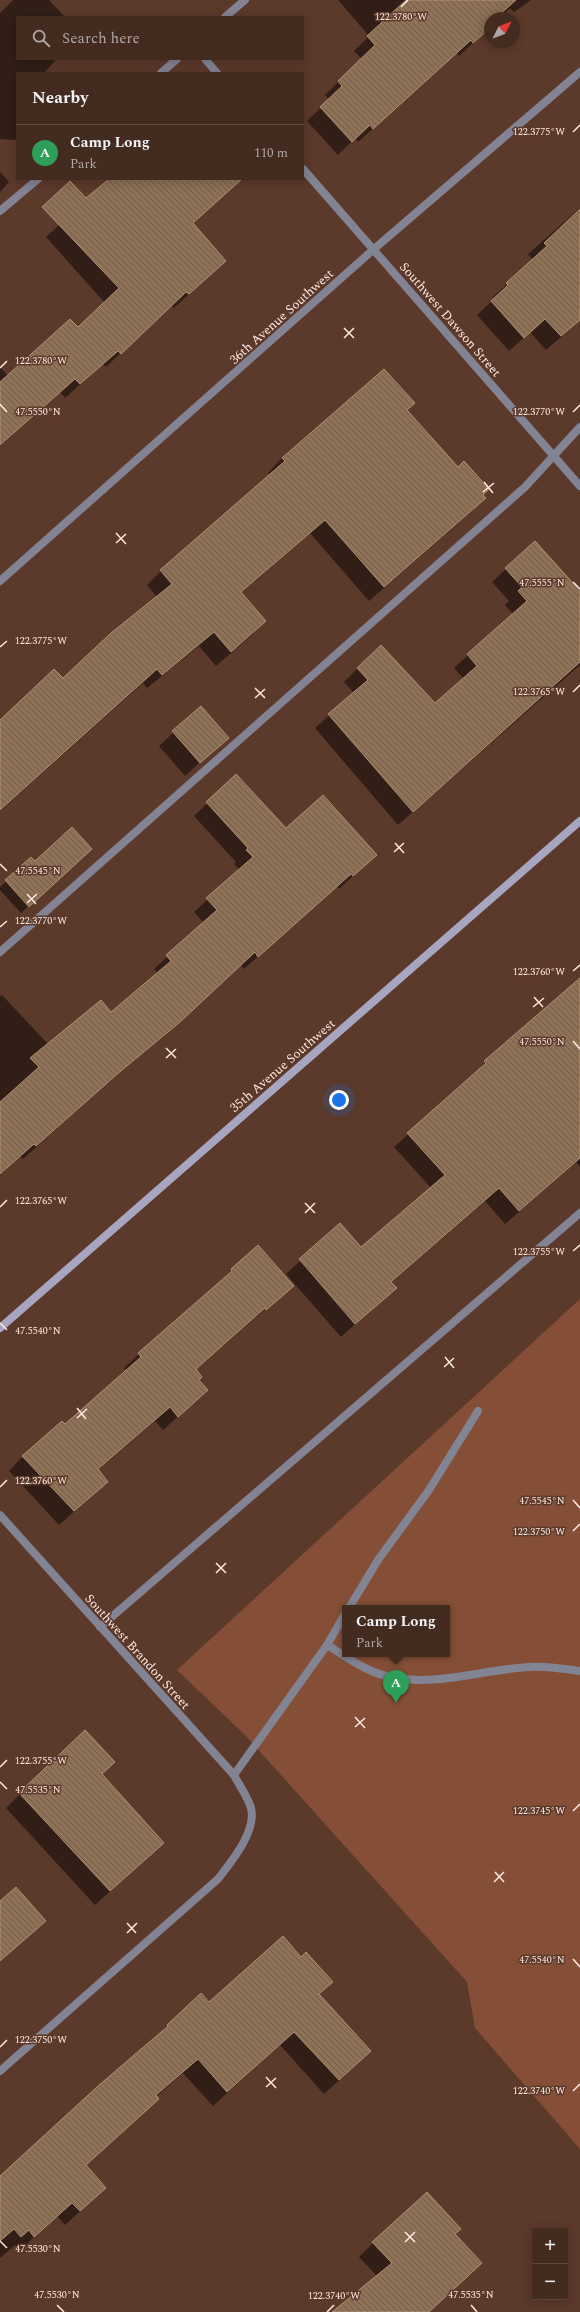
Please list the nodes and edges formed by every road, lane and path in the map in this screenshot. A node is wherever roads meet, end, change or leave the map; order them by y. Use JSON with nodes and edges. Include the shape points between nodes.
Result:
{"nodes":[{"id":1,"x":245,"y":0,"type":"edge"},
{"id":2,"x":226,"y":16,"type":"edge"},
{"id":3,"x":176,"y":60,"type":"edge"},
{"id":4,"x":206,"y":60,"type":"edge"},
{"id":5,"x":162,"y":72,"type":"edge"},
{"id":6,"x":216,"y":72,"type":"edge"},
{"id":7,"x":580,"y":72,"type":"edge"},
{"id":8,"x":304,"y":170,"type":"edge"},
{"id":9,"x":37,"y":180,"type":"edge"},
{"id":10,"x":0,"y":211,"type":"edge"},
{"id":11,"x":374,"y":249,"type":"junction"},
{"id":12,"x":580,"y":427,"type":"edge"},
{"id":13,"x":553,"y":455,"type":"junction"},
{"id":14,"x":580,"y":486,"type":"edge"},
{"id":15,"x":0,"y":581,"type":"edge"},
{"id":16,"x":580,"y":821,"type":"edge"},
{"id":17,"x":0,"y":952,"type":"edge"},
{"id":18,"x":580,"y":1213,"type":"edge"},
{"id":19,"x":0,"y":1328,"type":"edge"},
{"id":20,"x":478,"y":1411,"type":"dead end"},
{"id":21,"x":0,"y":1515,"type":"edge"},
{"id":22,"x":351,"y":1605,"type":"edge"},
{"id":23,"x":342,"y":1619,"type":"edge"},
{"id":24,"x":100,"y":1627,"type":"junction"},
{"id":25,"x":327,"y":1645,"type":"junction"},
{"id":26,"x":342,"y":1654,"type":"edge"},
{"id":27,"x":346,"y":1657,"type":"edge"},
{"id":28,"x":580,"y":1671,"type":"edge"},
{"id":29,"x":234,"y":1775,"type":"junction"},
{"id":30,"x":0,"y":2071,"type":"edge"}],
"edges":[{"from":1,"to":2,"type":"street"},
{"from":3,"to":5,"type":"street"},
{"from":4,"to":6,"type":"street"},
{"from":7,"to":11,"type":"street","name":"36th Avenue Southwest"},
{"from":8,"to":11,"type":"street","name":"Southwest Dawson Street"},
{"from":9,"to":10,"type":"street"},
{"from":11,"to":13,"type":"street","name":"Southwest Dawson Street"},
{"from":11,"to":15,"type":"street","name":"36th Avenue Southwest"},
{"from":12,"to":13,"type":"street"},
{"from":13,"to":14,"type":"street","name":"Southwest Dawson Street"},
{"from":13,"to":17,"type":"street","via":[[525,488]]},
{"from":16,"to":19,"type":"main road","name":"35th Avenue Southwest"},
{"from":18,"to":24,"type":"street"},
{"from":20,"to":22,"type":"street","via":[[429,1490],[378,1560]]},
{"from":21,"to":24,"type":"street","name":"Southwest Brandon Street"},
{"from":23,"to":25,"type":"street"},
{"from":24,"to":29,"type":"street","name":"Southwest Brandon Street"},
{"from":25,"to":26,"type":"street"},
{"from":25,"to":29,"type":"street"},
{"from":27,"to":28,"type":"street","via":[[385,1676],[411,1680],[438,1680],[532,1667]]},
{"from":29,"to":30,"type":"street","name":"Southwest Brandon Street","via":[[252,1808],[250,1827],[240,1850],[218,1879]]}]}
